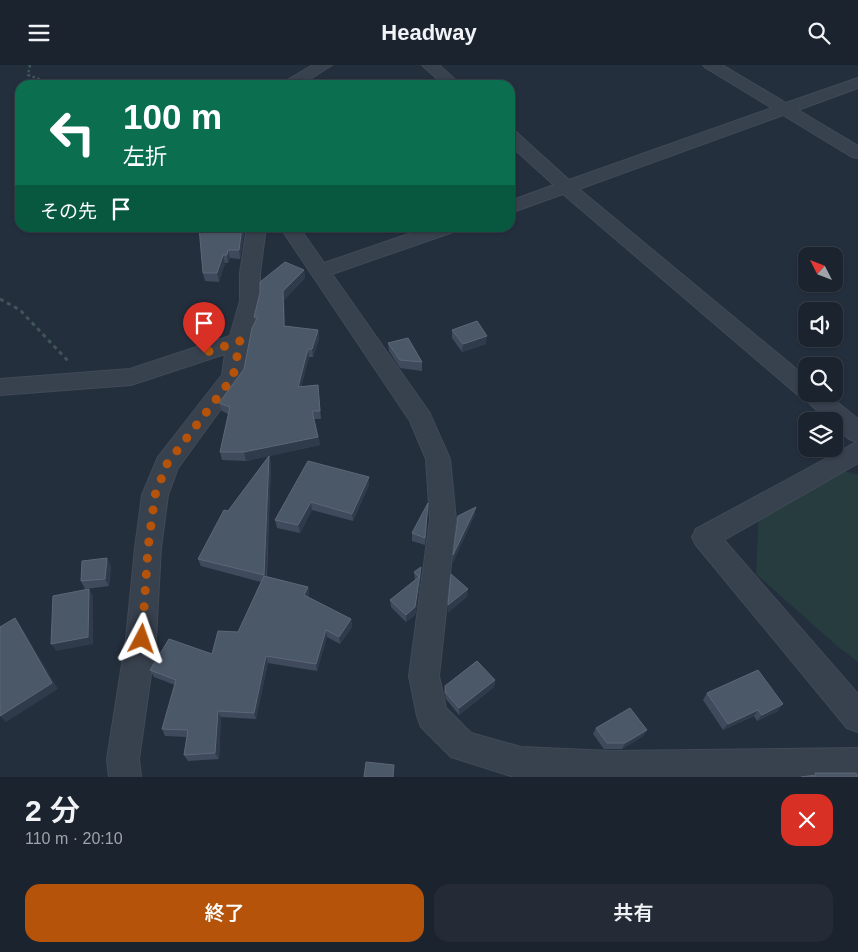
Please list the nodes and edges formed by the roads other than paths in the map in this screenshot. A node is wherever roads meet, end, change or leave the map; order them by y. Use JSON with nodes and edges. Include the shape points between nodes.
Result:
{"nodes":[{"id":1,"x":324,"y":65,"type":"edge"},
{"id":2,"x":430,"y":65,"type":"edge"},
{"id":3,"x":711,"y":65,"type":"edge"},
{"id":4,"x":298,"y":80,"type":"edge"},
{"id":5,"x":447,"y":80,"type":"edge"},
{"id":6,"x":858,"y":83,"type":"edge"},
{"id":7,"x":783,"y":109,"type":"junction"},
{"id":8,"x":515,"y":141,"type":"edge"},
{"id":9,"x":858,"y":153,"type":"edge"},
{"id":10,"x":567,"y":188,"type":"junction"},
{"id":11,"x":515,"y":205,"type":"edge"},
{"id":12,"x":256,"y":232,"type":"edge"},
{"id":13,"x":293,"y":232,"type":"edge"},
{"id":14,"x":435,"y":232,"type":"edge"},
{"id":15,"x":320,"y":271,"type":"junction"},
{"id":16,"x":240,"y":341,"type":"junction"},
{"id":17,"x":798,"y":382,"type":"edge"},
{"id":18,"x":0,"y":387,"type":"edge"},
{"id":19,"x":821,"y":402,"type":"edge"},
{"id":20,"x":858,"y":433,"type":"edge"},
{"id":21,"x":858,"y":451,"type":"edge"},
{"id":22,"x":858,"y":717,"type":"edge"},
{"id":23,"x":858,"y":764,"type":"edge"},
{"id":24,"x":125,"y":777,"type":"edge"}],
"edges":[{"from":1,"to":4,"type":"street"},
{"from":2,"to":5,"type":"street"},
{"from":3,"to":7,"type":"street"},
{"from":6,"to":7,"type":"street"},
{"from":7,"to":9,"type":"street"},
{"from":7,"to":10,"type":"street"},
{"from":8,"to":10,"type":"street"},
{"from":10,"to":11,"type":"street"},
{"from":10,"to":17,"type":"street"},
{"from":12,"to":16,"type":"street","via":[[250,273],[250,301]]},
{"from":13,"to":15,"type":"street"},
{"from":14,"to":15,"type":"street"},
{"from":15,"to":23,"type":"street","via":[[421,418],[438,459],[443,519],[424,676],[432,716],[462,746],[521,763],[612,767]]},
{"from":16,"to":18,"type":"street","via":[[131,377]]},
{"from":16,"to":24,"type":"street","via":[[233,377],[167,464],[155,495],[142,639],[123,759]]},
{"from":19,"to":20,"type":"street"},
{"from":21,"to":22,"type":"street","via":[[705,537]]}]}
